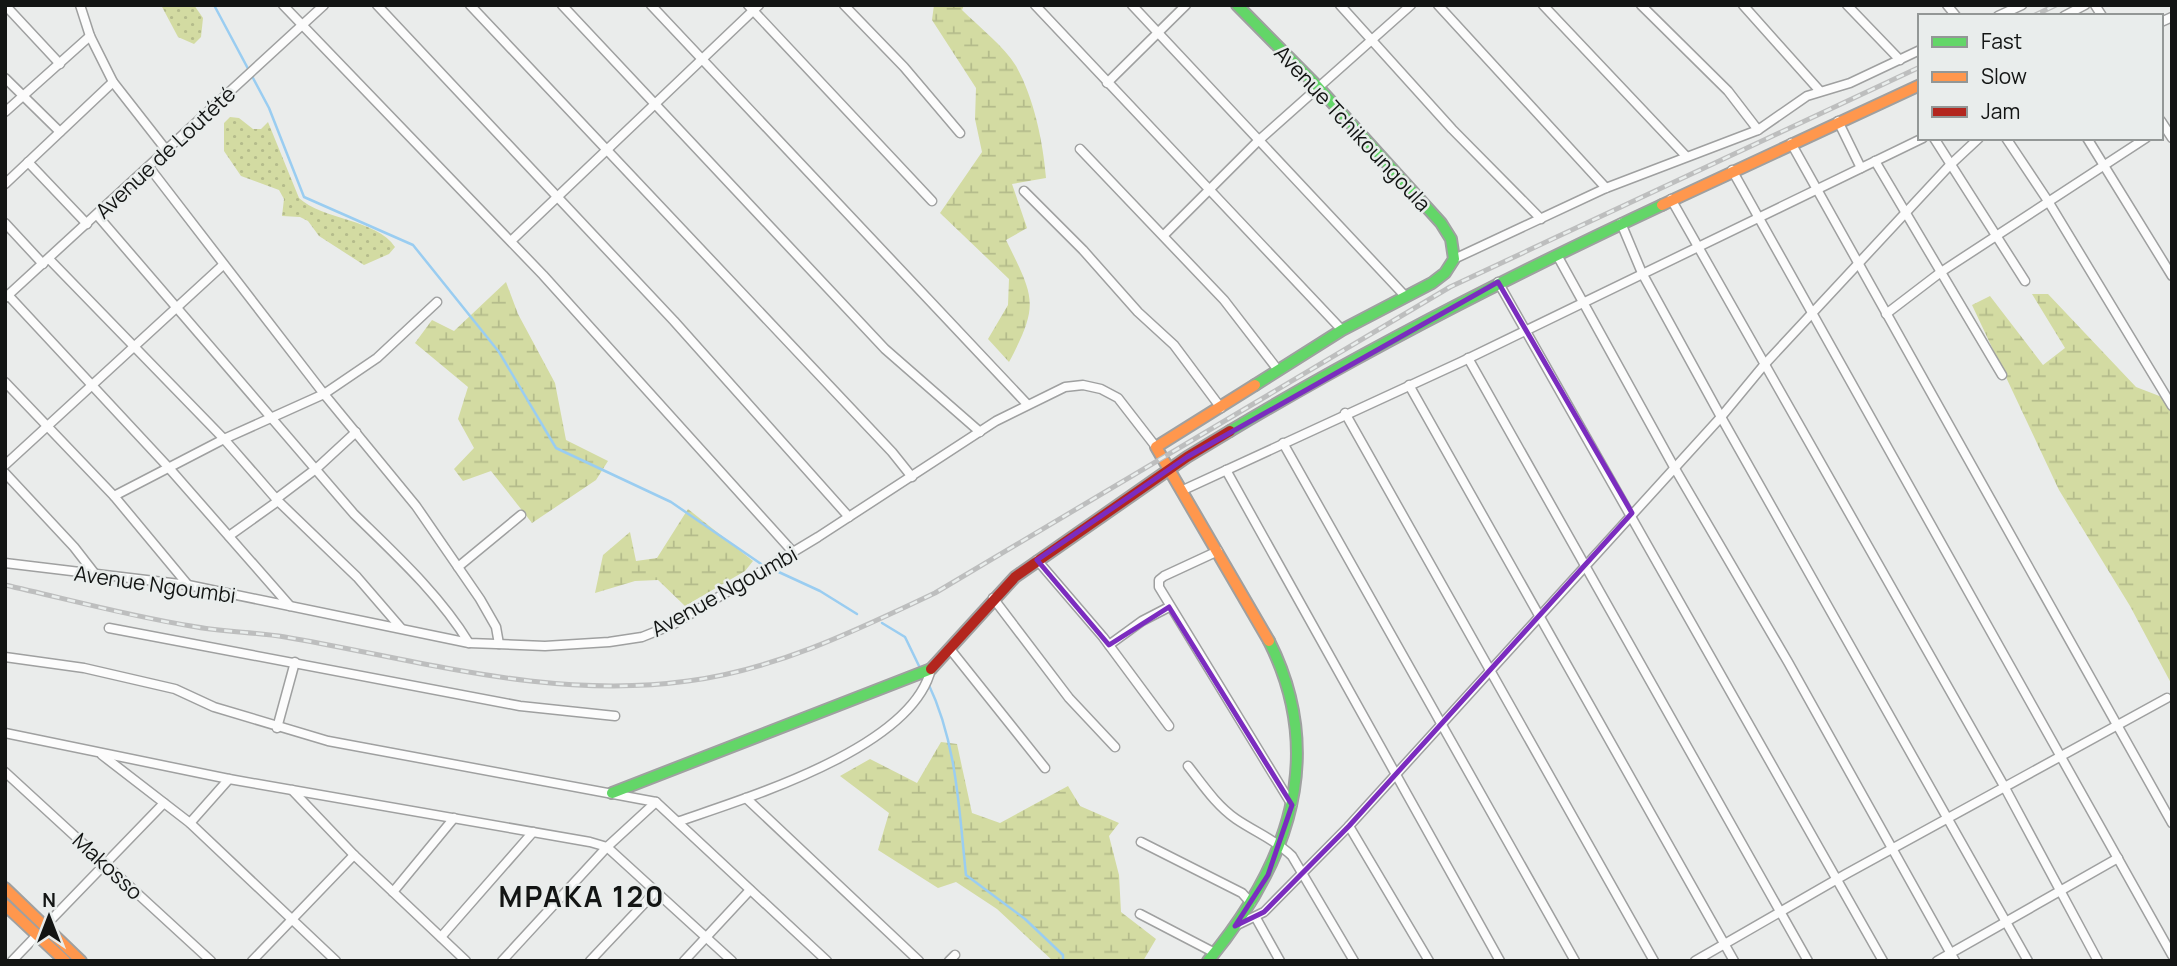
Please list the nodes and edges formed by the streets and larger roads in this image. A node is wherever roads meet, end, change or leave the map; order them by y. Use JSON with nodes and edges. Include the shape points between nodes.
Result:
{"nodes":[{"id":1,"x":5,"y":5,"type":"edge"},
{"id":2,"x":80,"y":5,"type":"edge"},
{"id":3,"x":283,"y":5,"type":"edge"},
{"id":4,"x":324,"y":5,"type":"edge"},
{"id":5,"x":377,"y":5,"type":"edge"},
{"id":6,"x":470,"y":5,"type":"edge"},
{"id":7,"x":562,"y":5,"type":"edge"},
{"id":8,"x":651,"y":5,"type":"edge"},
{"id":9,"x":844,"y":5,"type":"edge"},
{"id":10,"x":1035,"y":5,"type":"edge"},
{"id":11,"x":1132,"y":5,"type":"edge"},
{"id":12,"x":1186,"y":5,"type":"edge"},
{"id":13,"x":1237,"y":5,"type":"edge"},
{"id":14,"x":1340,"y":5,"type":"edge"},
{"id":15,"x":1411,"y":5,"type":"edge"},
{"id":16,"x":1438,"y":5,"type":"edge"},
{"id":17,"x":1543,"y":5,"type":"edge"},
{"id":18,"x":1641,"y":5,"type":"edge"},
{"id":19,"x":1742,"y":5,"type":"edge"},
{"id":20,"x":1847,"y":5,"type":"edge"},
{"id":21,"x":2022,"y":5,"type":"edge"},
{"id":22,"x":2085,"y":5,"type":"edge"},
{"id":23,"x":753,"y":7,"type":"edge"},
{"id":24,"x":2002,"y":14,"type":"edge"},
{"id":25,"x":2068,"y":14,"type":"edge"},
{"id":26,"x":303,"y":25,"type":"junction"},
{"id":27,"x":1157,"y":33,"type":"junction"},
{"id":28,"x":90,"y":36,"type":"junction"},
{"id":29,"x":1370,"y":40,"type":"junction"},
{"id":30,"x":1918,"y":51,"type":"edge"},
{"id":31,"x":1900,"y":60,"type":"junction"},
{"id":32,"x":701,"y":61,"type":"junction"},
{"id":33,"x":60,"y":64,"type":"junction"},
{"id":34,"x":5,"y":78,"type":"edge"},
{"id":35,"x":113,"y":82,"type":"junction"},
{"id":36,"x":1107,"y":83,"type":"junction"},
{"id":37,"x":1918,"y":86,"type":"edge"},
{"id":38,"x":1318,"y":87,"type":"junction"},
{"id":39,"x":1819,"y":90,"type":"junction"},
{"id":40,"x":22,"y":96,"type":"junction"},
{"id":41,"x":656,"y":104,"type":"junction"},
{"id":42,"x":5,"y":112,"type":"edge"},
{"id":43,"x":1838,"y":121,"type":"junction"},
{"id":44,"x":2165,"y":124,"type":"edge"},
{"id":45,"x":1758,"y":130,"type":"junction"},
{"id":46,"x":60,"y":132,"type":"junction"},
{"id":47,"x":960,"y":133,"type":"dead end"},
{"id":48,"x":2172,"y":138,"type":"edge"},
{"id":49,"x":1919,"y":140,"type":"edge"},
{"id":50,"x":1935,"y":140,"type":"edge"},
{"id":51,"x":1977,"y":140,"type":"edge"},
{"id":52,"x":2007,"y":140,"type":"edge"},
{"id":53,"x":2088,"y":140,"type":"edge"},
{"id":54,"x":2143,"y":140,"type":"edge"},
{"id":55,"x":1258,"y":141,"type":"junction"},
{"id":56,"x":1791,"y":143,"type":"junction"},
{"id":57,"x":608,"y":149,"type":"junction"},
{"id":58,"x":1080,"y":149,"type":"dead end"},
{"id":59,"x":166,"y":151,"type":"junction"},
{"id":60,"x":1685,"y":155,"type":"junction"},
{"id":61,"x":1875,"y":161,"type":"junction"},
{"id":62,"x":28,"y":162,"type":"junction"},
{"id":63,"x":1950,"y":165,"type":"junction"},
{"id":64,"x":2105,"y":165,"type":"junction"},
{"id":65,"x":149,"y":167,"type":"junction"},
{"id":66,"x":1861,"y":168,"type":"junction"},
{"id":67,"x":1732,"y":170,"type":"junction"},
{"id":68,"x":5,"y":184,"type":"edge"},
{"id":69,"x":1606,"y":188,"type":"junction"},
{"id":70,"x":1211,"y":190,"type":"junction"},
{"id":71,"x":1816,"y":190,"type":"junction"},
{"id":72,"x":1024,"y":191,"type":"dead end"},
{"id":73,"x":558,"y":196,"type":"junction"},
{"id":74,"x":1671,"y":199,"type":"junction"},
{"id":75,"x":932,"y":201,"type":"dead end"},
{"id":76,"x":2048,"y":201,"type":"junction"},
{"id":77,"x":97,"y":215,"type":"junction"},
{"id":78,"x":1905,"y":215,"type":"junction"},
{"id":79,"x":1757,"y":218,"type":"junction"},
{"id":80,"x":1541,"y":219,"type":"junction"},
{"id":81,"x":5,"y":223,"type":"edge"},
{"id":82,"x":1620,"y":223,"type":"junction"},
{"id":83,"x":87,"y":224,"type":"junction"},
{"id":84,"x":1164,"y":235,"type":"junction"},
{"id":85,"x":1995,"y":236,"type":"junction"},
{"id":86,"x":511,"y":241,"type":"junction"},
{"id":87,"x":1698,"y":247,"type":"junction"},
{"id":88,"x":1557,"y":255,"type":"junction"},
{"id":89,"x":1454,"y":259,"type":"junction"},
{"id":90,"x":46,"y":262,"type":"junction"},
{"id":91,"x":223,"y":265,"type":"junction"},
{"id":92,"x":1858,"y":265,"type":"junction"},
{"id":93,"x":1941,"y":272,"type":"junction"},
{"id":94,"x":1642,"y":273,"type":"junction"},
{"id":95,"x":2172,"y":276,"type":"edge"},
{"id":96,"x":2025,"y":281,"type":"dead end"},
{"id":97,"x":1498,"y":282,"type":"junction"},
{"id":98,"x":7,"y":297,"type":"edge"},
{"id":99,"x":1406,"y":297,"type":"junction"},
{"id":100,"x":437,"y":302,"type":"dead end"},
{"id":101,"x":1583,"y":303,"type":"junction"},
{"id":102,"x":176,"y":308,"type":"junction"},
{"id":103,"x":1811,"y":314,"type":"junction"},
{"id":104,"x":1886,"y":314,"type":"junction"},
{"id":105,"x":1342,"y":330,"type":"junction"},
{"id":106,"x":1524,"y":331,"type":"junction"},
{"id":107,"x":134,"y":346,"type":"junction"},
{"id":108,"x":1468,"y":358,"type":"junction"},
{"id":109,"x":1765,"y":365,"type":"junction"},
{"id":110,"x":1278,"y":370,"type":"junction"},
{"id":111,"x":2002,"y":375,"type":"dead end"},
{"id":112,"x":5,"y":382,"type":"edge"},
{"id":113,"x":1409,"y":385,"type":"junction"},
{"id":114,"x":92,"y":386,"type":"junction"},
{"id":115,"x":324,"y":394,"type":"junction"},
{"id":116,"x":1027,"y":404,"type":"junction"},
{"id":117,"x":2172,"y":406,"type":"edge"},
{"id":118,"x":1221,"y":408,"type":"junction"},
{"id":119,"x":1345,"y":413,"type":"junction"},
{"id":120,"x":1721,"y":417,"type":"junction"},
{"id":121,"x":274,"y":418,"type":"junction"},
{"id":122,"x":46,"y":426,"type":"junction"},
{"id":123,"x":356,"y":432,"type":"junction"},
{"id":124,"x":980,"y":432,"type":"junction"},
{"id":125,"x":224,"y":439,"type":"junction"},
{"id":126,"x":1283,"y":443,"type":"junction"},
{"id":127,"x":1156,"y":447,"type":"junction"},
{"id":128,"x":5,"y":465,"type":"edge"},
{"id":129,"x":1674,"y":467,"type":"junction"},
{"id":130,"x":169,"y":468,"type":"junction"},
{"id":131,"x":317,"y":468,"type":"junction"},
{"id":132,"x":1169,"y":470,"type":"junction"},
{"id":133,"x":1226,"y":470,"type":"junction"},
{"id":134,"x":5,"y":473,"type":"edge"},
{"id":135,"x":912,"y":477,"type":"junction"},
{"id":136,"x":1181,"y":491,"type":"junction"},
{"id":137,"x":114,"y":496,"type":"junction"},
{"id":138,"x":277,"y":500,"type":"junction"},
{"id":139,"x":1632,"y":513,"type":"junction"},
{"id":140,"x":522,"y":515,"type":"dead end"},
{"id":141,"x":849,"y":517,"type":"junction"},
{"id":142,"x":229,"y":536,"type":"junction"},
{"id":143,"x":1219,"y":551,"type":"junction"},
{"id":144,"x":793,"y":552,"type":"junction"},
{"id":145,"x":1037,"y":560,"type":"junction"},
{"id":146,"x":5,"y":563,"type":"edge"},
{"id":147,"x":1584,"y":566,"type":"junction"},
{"id":148,"x":458,"y":567,"type":"junction"},
{"id":149,"x":95,"y":574,"type":"junction"},
{"id":150,"x":188,"y":585,"type":"junction"},
{"id":151,"x":993,"y":598,"type":"junction"},
{"id":152,"x":290,"y":606,"type":"junction"},
{"id":153,"x":1169,"y":607,"type":"junction"},
{"id":154,"x":1540,"y":616,"type":"junction"},
{"id":155,"x":109,"y":628,"type":"dead end"},
{"id":156,"x":401,"y":628,"type":"junction"},
{"id":157,"x":469,"y":643,"type":"junction"},
{"id":158,"x":499,"y":644,"type":"junction"},
{"id":159,"x":1109,"y":645,"type":"junction"},
{"id":160,"x":950,"y":649,"type":"junction"},
{"id":161,"x":5,"y":657,"type":"edge"},
{"id":162,"x":295,"y":662,"type":"junction"},
{"id":163,"x":931,"y":669,"type":"junction"},
{"id":164,"x":1489,"y":670,"type":"junction"},
{"id":165,"x":2166,"y":698,"type":"dead end"},
{"id":166,"x":615,"y":716,"type":"dead end"},
{"id":167,"x":1442,"y":723,"type":"junction"},
{"id":168,"x":1169,"y":726,"type":"dead end"},
{"id":169,"x":2118,"y":726,"type":"junction"},
{"id":170,"x":277,"y":728,"type":"junction"},
{"id":171,"x":5,"y":733,"type":"edge"},
{"id":172,"x":1115,"y":747,"type":"dead end"},
{"id":173,"x":100,"y":753,"type":"junction"},
{"id":174,"x":2061,"y":756,"type":"junction"},
{"id":175,"x":1188,"y":766,"type":"dead end"},
{"id":176,"x":1045,"y":768,"type":"dead end"},
{"id":177,"x":5,"y":772,"type":"edge"},
{"id":178,"x":1394,"y":773,"type":"junction"},
{"id":179,"x":229,"y":779,"type":"junction"},
{"id":180,"x":2004,"y":786,"type":"junction"},
{"id":181,"x":292,"y":790,"type":"junction"},
{"id":182,"x":612,"y":793,"type":"junction"},
{"id":183,"x":746,"y":798,"type":"junction"},
{"id":184,"x":656,"y":802,"type":"junction"},
{"id":185,"x":164,"y":803,"type":"junction"},
{"id":186,"x":1292,"y":805,"type":"junction"},
{"id":187,"x":454,"y":818,"type":"junction"},
{"id":188,"x":1945,"y":819,"type":"junction"},
{"id":189,"x":680,"y":821,"type":"junction"},
{"id":190,"x":190,"y":823,"type":"junction"},
{"id":191,"x":2172,"y":823,"type":"edge"},
{"id":192,"x":1349,"y":826,"type":"junction"},
{"id":193,"x":533,"y":832,"type":"junction"},
{"id":194,"x":1141,"y":842,"type":"dead end"},
{"id":195,"x":1282,"y":845,"type":"junction"},
{"id":196,"x":607,"y":847,"type":"junction"},
{"id":197,"x":1890,"y":849,"type":"junction"},
{"id":198,"x":354,"y":855,"type":"junction"},
{"id":199,"x":2118,"y":858,"type":"junction"},
{"id":200,"x":105,"y":863,"type":"junction"},
{"id":201,"x":1304,"y":873,"type":"junction"},
{"id":202,"x":1837,"y":879,"type":"junction"},
{"id":203,"x":5,"y":888,"type":"edge"},
{"id":204,"x":750,"y":890,"type":"junction"},
{"id":205,"x":656,"y":891,"type":"junction"},
{"id":206,"x":2061,"y":891,"type":"junction"},
{"id":207,"x":393,"y":892,"type":"junction"},
{"id":208,"x":1251,"y":903,"type":"junction"},
{"id":209,"x":5,"y":905,"type":"edge"},
{"id":210,"x":1780,"y":912,"type":"junction"},
{"id":211,"x":1140,"y":914,"type":"dead end"},
{"id":212,"x":1256,"y":918,"type":"junction"},
{"id":213,"x":292,"y":920,"type":"junction"},
{"id":214,"x":2006,"y":922,"type":"junction"},
{"id":215,"x":45,"y":926,"type":"junction"},
{"id":216,"x":1235,"y":926,"type":"junction"},
{"id":217,"x":37,"y":935,"type":"junction"},
{"id":218,"x":441,"y":937,"type":"junction"},
{"id":219,"x":706,"y":937,"type":"junction"},
{"id":220,"x":1725,"y":944,"type":"junction"},
{"id":221,"x":2172,"y":955,"type":"edge"},
{"id":222,"x":1212,"y":957,"type":"edge"},
{"id":223,"x":1953,"y":957,"type":"edge"},
{"id":224,"x":12,"y":961,"type":"edge"},
{"id":225,"x":65,"y":961,"type":"edge"},
{"id":226,"x":81,"y":961,"type":"edge"},
{"id":227,"x":211,"y":961,"type":"edge"},
{"id":228,"x":253,"y":961,"type":"edge"},
{"id":229,"x":335,"y":961,"type":"edge"},
{"id":230,"x":466,"y":961,"type":"edge"},
{"id":231,"x":502,"y":961,"type":"edge"},
{"id":232,"x":590,"y":961,"type":"edge"},
{"id":233,"x":684,"y":961,"type":"edge"},
{"id":234,"x":732,"y":961,"type":"edge"},
{"id":235,"x":827,"y":961,"type":"edge"},
{"id":236,"x":919,"y":961,"type":"edge"},
{"id":237,"x":1280,"y":961,"type":"edge"},
{"id":238,"x":1354,"y":961,"type":"edge"},
{"id":239,"x":1429,"y":961,"type":"edge"},
{"id":240,"x":1500,"y":961,"type":"edge"},
{"id":241,"x":1575,"y":961,"type":"edge"},
{"id":242,"x":1654,"y":961,"type":"edge"},
{"id":243,"x":1695,"y":961,"type":"edge"},
{"id":244,"x":1734,"y":961,"type":"edge"},
{"id":245,"x":1808,"y":961,"type":"edge"},
{"id":246,"x":1882,"y":961,"type":"edge"},
{"id":247,"x":1937,"y":961,"type":"edge"},
{"id":248,"x":2028,"y":961,"type":"edge"},
{"id":249,"x":2098,"y":961,"type":"edge"}],
"edges":[{"from":1,"to":33,"type":"street"},
{"from":2,"to":28,"type":"street"},
{"from":3,"to":26,"type":"street"},
{"from":4,"to":26,"type":"street","name":"Avenue de Loutété"},
{"from":5,"to":73,"type":"street"},
{"from":6,"to":57,"type":"street"},
{"from":7,"to":41,"type":"street"},
{"from":8,"to":32,"type":"street"},
{"from":9,"to":47,"type":"street"},
{"from":10,"to":36,"type":"street"},
{"from":11,"to":27,"type":"street"},
{"from":12,"to":27,"type":"street"},
{"from":13,"to":38,"type":"street","name":"Avenue Tchikoungoula"},
{"from":14,"to":29,"type":"street"},
{"from":15,"to":29,"type":"street"},
{"from":16,"to":69,"type":"street"},
{"from":17,"to":60,"type":"street"},
{"from":18,"to":45,"type":"street","via":[[1728,91]]},
{"from":19,"to":39,"type":"street"},
{"from":20,"to":31,"type":"street"},
{"from":21,"to":24,"type":"street"},
{"from":22,"to":25,"type":"street"},
{"from":23,"to":32,"type":"street"},
{"from":23,"to":75,"type":"street"},
{"from":26,"to":59,"type":"street","name":"Avenue de Loutété"},
{"from":26,"to":86,"type":"street"},
{"from":27,"to":36,"type":"street"},
{"from":27,"to":55,"type":"street"},
{"from":28,"to":33,"type":"street"},
{"from":28,"to":35,"type":"street"},
{"from":29,"to":38,"type":"street"},
{"from":29,"to":80,"type":"street"},
{"from":30,"to":31,"type":"street"},
{"from":31,"to":39,"type":"street","via":[[1850,83]]},
{"from":32,"to":41,"type":"street"},
{"from":32,"to":116,"type":"street","via":[[848,210]]},
{"from":33,"to":40,"type":"street"},
{"from":34,"to":40,"type":"street"},
{"from":35,"to":46,"type":"street"},
{"from":35,"to":59,"type":"street"},
{"from":36,"to":70,"type":"street"},
{"from":37,"to":43,"type":"street"},
{"from":38,"to":55,"type":"street"},
{"from":38,"to":89,"type":"street","name":"Avenue Tchikoungoula","via":[[1441,223],[1451,239]]},
{"from":39,"to":45,"type":"street"},
{"from":40,"to":42,"type":"street"},
{"from":40,"to":46,"type":"street"},
{"from":41,"to":57,"type":"street"},
{"from":41,"to":124,"type":"street","via":[[885,349]]},
{"from":43,"to":56,"type":"street"},
{"from":43,"to":66,"type":"street"},
{"from":44,"to":48,"type":"street"},
{"from":45,"to":60,"type":"street"},
{"from":46,"to":62,"type":"street"},
{"from":49,"to":61,"type":"street"},
{"from":50,"to":63,"type":"street"},
{"from":51,"to":63,"type":"street"},
{"from":52,"to":76,"type":"street"},
{"from":53,"to":64,"type":"street"},
{"from":54,"to":64,"type":"street"},
{"from":55,"to":70,"type":"street"},
{"from":55,"to":99,"type":"street"},
{"from":56,"to":67,"type":"street"},
{"from":56,"to":71,"type":"street"},
{"from":57,"to":73,"type":"street"},
{"from":57,"to":135,"type":"street"},
{"from":58,"to":84,"type":"street"},
{"from":59,"to":65,"type":"street","name":"Avenue de Loutété"},
{"from":60,"to":69,"type":"street"},
{"from":61,"to":66,"type":"street"},
{"from":61,"to":78,"type":"street"},
{"from":62,"to":68,"type":"street"},
{"from":62,"to":83,"type":"street"},
{"from":63,"to":78,"type":"street"},
{"from":63,"to":85,"type":"street"},
{"from":64,"to":76,"type":"street"},
{"from":64,"to":95,"type":"street"},
{"from":65,"to":77,"type":"street","name":"Avenue de Loutété"},
{"from":65,"to":91,"type":"street"},
{"from":66,"to":71,"type":"street"},
{"from":67,"to":74,"type":"street"},
{"from":67,"to":79,"type":"street"},
{"from":69,"to":80,"type":"street"},
{"from":70,"to":84,"type":"street"},
{"from":70,"to":105,"type":"street"},
{"from":71,"to":79,"type":"street"},
{"from":71,"to":92,"type":"street"},
{"from":72,"to":118,"type":"street","via":[[1174,345]]},
{"from":73,"to":86,"type":"street"},
{"from":73,"to":141,"type":"street"},
{"from":74,"to":82,"type":"street"},
{"from":74,"to":87,"type":"street"},
{"from":76,"to":85,"type":"street"},
{"from":76,"to":117,"type":"street"},
{"from":77,"to":83,"type":"street","name":"Avenue de Loutété"},
{"from":77,"to":102,"type":"street"},
{"from":78,"to":92,"type":"street"},
{"from":78,"to":93,"type":"street"},
{"from":79,"to":87,"type":"street"},
{"from":79,"to":103,"type":"street"},
{"from":80,"to":89,"type":"street"},
{"from":81,"to":90,"type":"street"},
{"from":82,"to":88,"type":"street"},
{"from":82,"to":94,"type":"street"},
{"from":83,"to":90,"type":"street","name":"Avenue de Loutété"},
{"from":84,"to":110,"type":"street","via":[[1224,300]]},
{"from":85,"to":93,"type":"street"},
{"from":85,"to":96,"type":"street"},
{"from":86,"to":144,"type":"street"},
{"from":87,"to":94,"type":"street"},
{"from":87,"to":109,"type":"street"},
{"from":88,"to":97,"type":"street"},
{"from":88,"to":101,"type":"street"},
{"from":89,"to":99,"type":"street","via":[[1432,283]]},
{"from":90,"to":98,"type":"street","name":"Avenue de Loutété"},
{"from":90,"to":107,"type":"street"},
{"from":91,"to":102,"type":"street"},
{"from":91,"to":115,"type":"street"},
{"from":92,"to":103,"type":"street"},
{"from":92,"to":104,"type":"street"},
{"from":93,"to":104,"type":"street"},
{"from":93,"to":111,"type":"street"},
{"from":94,"to":101,"type":"street"},
{"from":94,"to":120,"type":"street"},
{"from":97,"to":106,"type":"street"},
{"from":97,"to":132,"type":"street","via":[[1315,380]]},
{"from":98,"to":114,"type":"street"},
{"from":99,"to":105,"type":"street"},
{"from":100,"to":115,"type":"street","via":[[377,358]]},
{"from":101,"to":106,"type":"street"},
{"from":101,"to":129,"type":"street"},
{"from":102,"to":107,"type":"street"},
{"from":102,"to":121,"type":"street"},
{"from":103,"to":109,"type":"street"},
{"from":103,"to":174,"type":"street"},
{"from":104,"to":169,"type":"street"},
{"from":105,"to":110,"type":"street"},
{"from":106,"to":108,"type":"street"},
{"from":106,"to":139,"type":"street"},
{"from":107,"to":114,"type":"street"},
{"from":107,"to":125,"type":"street"},
{"from":108,"to":113,"type":"street"},
{"from":108,"to":147,"type":"street"},
{"from":109,"to":120,"type":"street"},
{"from":109,"to":180,"type":"street"},
{"from":110,"to":118,"type":"street"},
{"from":112,"to":122,"type":"street"},
{"from":113,"to":119,"type":"street"},
{"from":113,"to":154,"type":"street"},
{"from":114,"to":122,"type":"street"},
{"from":114,"to":130,"type":"street"},
{"from":115,"to":121,"type":"street"},
{"from":115,"to":123,"type":"street"},
{"from":116,"to":124,"type":"street","name":"Avenue Ngoumbi"},
{"from":116,"to":127,"type":"street","name":"Avenue Ngoumbi","via":[[1065,387],[1101,389],[1128,408]]},
{"from":118,"to":127,"type":"street"},
{"from":119,"to":126,"type":"street"},
{"from":119,"to":164,"type":"street"},
{"from":120,"to":129,"type":"street"},
{"from":120,"to":188,"type":"street"},
{"from":121,"to":125,"type":"street"},
{"from":121,"to":131,"type":"street"},
{"from":122,"to":128,"type":"street"},
{"from":122,"to":137,"type":"street"},
{"from":123,"to":131,"type":"street"},
{"from":123,"to":148,"type":"street"},
{"from":124,"to":135,"type":"street","name":"Avenue Ngoumbi"},
{"from":125,"to":130,"type":"street"},
{"from":125,"to":138,"type":"street"},
{"from":126,"to":133,"type":"street"},
{"from":126,"to":167,"type":"street"},
{"from":127,"to":132,"type":"street","name":"Avenue Ngoumbi"},
{"from":129,"to":139,"type":"street"},
{"from":129,"to":197,"type":"street"},
{"from":130,"to":137,"type":"street"},
{"from":130,"to":142,"type":"street"},
{"from":131,"to":138,"type":"street"},
{"from":131,"to":157,"type":"street","via":[[456,622]]},
{"from":132,"to":136,"type":"street","name":"Avenue Ngoumbi"},
{"from":132,"to":145,"type":"street"},
{"from":133,"to":136,"type":"street"},
{"from":133,"to":178,"type":"street"},
{"from":134,"to":149,"type":"street"},
{"from":135,"to":141,"type":"street","name":"Avenue Ngoumbi"},
{"from":136,"to":143,"type":"street","name":"Avenue Ngoumbi"},
{"from":137,"to":150,"type":"street"},
{"from":138,"to":142,"type":"street"},
{"from":138,"to":156,"type":"street","via":[[357,577]]},
{"from":139,"to":147,"type":"street"},
{"from":139,"to":202,"type":"street"},
{"from":140,"to":148,"type":"street"},
{"from":141,"to":144,"type":"street","name":"Avenue Ngoumbi"},
{"from":142,"to":152,"type":"street"},
{"from":143,"to":153,"type":"street","via":[[1159,580]]},
{"from":143,"to":186,"type":"street","name":"Avenue Ngoumbi","via":[[1283,669],[1299,752]]},
{"from":144,"to":158,"type":"street","name":"Avenue Ngoumbi","via":[[672,625],[642,637],[545,646]]},
{"from":145,"to":151,"type":"street"},
{"from":145,"to":159,"type":"street"},
{"from":146,"to":149,"type":"street","name":"Avenue Ngoumbi"},
{"from":147,"to":154,"type":"street"},
{"from":147,"to":210,"type":"street"},
{"from":148,"to":158,"type":"street","via":[[496,626]]},
{"from":149,"to":150,"type":"street","name":"Avenue Ngoumbi"},
{"from":150,"to":152,"type":"street","name":"Avenue Ngoumbi"},
{"from":151,"to":160,"type":"street"},
{"from":151,"to":172,"type":"street","via":[[1069,698]]},
{"from":152,"to":156,"type":"street","name":"Avenue Ngoumbi"},
{"from":153,"to":159,"type":"street"},
{"from":153,"to":186,"type":"street"},
{"from":154,"to":164,"type":"street"},
{"from":154,"to":220,"type":"street"},
{"from":155,"to":162,"type":"street"},
{"from":156,"to":157,"type":"street","name":"Avenue Ngoumbi"},
{"from":157,"to":158,"type":"street","name":"Avenue Ngoumbi"},
{"from":159,"to":168,"type":"street"},
{"from":160,"to":163,"type":"street"},
{"from":160,"to":176,"type":"street"},
{"from":161,"to":170,"type":"street","via":[[85,668],[175,689]]},
{"from":162,"to":166,"type":"street","via":[[520,706]]},
{"from":162,"to":170,"type":"street"},
{"from":163,"to":182,"type":"street"},
{"from":163,"to":183,"type":"street","via":[[922,693],[876,737],[809,773]]},
{"from":164,"to":167,"type":"street"},
{"from":164,"to":242,"type":"street"},
{"from":165,"to":169,"type":"street"},
{"from":167,"to":178,"type":"street"},
{"from":167,"to":241,"type":"street"},
{"from":169,"to":174,"type":"street"},
{"from":169,"to":191,"type":"street"},
{"from":170,"to":182,"type":"street","via":[[449,766]]},
{"from":171,"to":173,"type":"street"},
{"from":173,"to":179,"type":"street"},
{"from":173,"to":185,"type":"street"},
{"from":174,"to":180,"type":"street"},
{"from":174,"to":199,"type":"street"},
{"from":175,"to":195,"type":"street","via":[[1219,806]]},
{"from":177,"to":200,"type":"street","name":"Makosso"},
{"from":178,"to":192,"type":"street"},
{"from":178,"to":240,"type":"street"},
{"from":179,"to":181,"type":"street"},
{"from":179,"to":190,"type":"street"},
{"from":180,"to":188,"type":"street"},
{"from":180,"to":206,"type":"street"},
{"from":181,"to":187,"type":"street"},
{"from":181,"to":198,"type":"street"},
{"from":182,"to":184,"type":"street"},
{"from":183,"to":189,"type":"street"},
{"from":183,"to":236,"type":"street"},
{"from":184,"to":189,"type":"street"},
{"from":184,"to":196,"type":"street"},
{"from":185,"to":190,"type":"street"},
{"from":185,"to":200,"type":"street"},
{"from":186,"to":195,"type":"street","name":"Avenue Ngoumbi"},
{"from":187,"to":193,"type":"street"},
{"from":187,"to":207,"type":"street"},
{"from":188,"to":197,"type":"street"},
{"from":188,"to":214,"type":"street"},
{"from":189,"to":204,"type":"street"},
{"from":190,"to":213,"type":"street"},
{"from":192,"to":201,"type":"street"},
{"from":192,"to":239,"type":"street"},
{"from":193,"to":196,"type":"street"},
{"from":193,"to":218,"type":"street"},
{"from":194,"to":208,"type":"street","via":[[1242,893]]},
{"from":195,"to":201,"type":"street"},
{"from":195,"to":208,"type":"street","name":"Avenue Ngoumbi"},
{"from":196,"to":205,"type":"street"},
{"from":196,"to":231,"type":"street"},
{"from":197,"to":202,"type":"street"},
{"from":197,"to":223,"type":"street"},
{"from":198,"to":207,"type":"street"},
{"from":198,"to":213,"type":"street"},
{"from":199,"to":206,"type":"street"},
{"from":199,"to":221,"type":"street"},
{"from":200,"to":215,"type":"street"},
{"from":200,"to":227,"type":"street","name":"Makosso"},
{"from":201,"to":212,"type":"street"},
{"from":201,"to":238,"type":"street"},
{"from":202,"to":210,"type":"street"},
{"from":202,"to":246,"type":"street"},
{"from":203,"to":215,"type":"street"},
{"from":204,"to":219,"type":"street"},
{"from":204,"to":235,"type":"street"},
{"from":205,"to":219,"type":"street"},
{"from":205,"to":232,"type":"street"},
{"from":206,"to":214,"type":"street"},
{"from":206,"to":249,"type":"street"},
{"from":207,"to":218,"type":"street"},
{"from":208,"to":216,"type":"street","name":"Avenue Ngoumbi"},
{"from":209,"to":217,"type":"street"},
{"from":210,"to":220,"type":"street"},
{"from":210,"to":245,"type":"street"},
{"from":211,"to":222,"type":"street"},
{"from":212,"to":216,"type":"street"},
{"from":212,"to":237,"type":"street"},
{"from":213,"to":228,"type":"street"},
{"from":213,"to":229,"type":"street"},
{"from":214,"to":223,"type":"street"},
{"from":214,"to":248,"type":"street"},
{"from":215,"to":226,"type":"street"},
{"from":216,"to":222,"type":"street","name":"Avenue Ngoumbi"},
{"from":217,"to":224,"type":"street"},
{"from":217,"to":225,"type":"street"},
{"from":218,"to":230,"type":"street"},
{"from":219,"to":233,"type":"street"},
{"from":219,"to":234,"type":"street"},
{"from":220,"to":243,"type":"street"},
{"from":220,"to":244,"type":"street"},
{"from":223,"to":247,"type":"street"}]}
